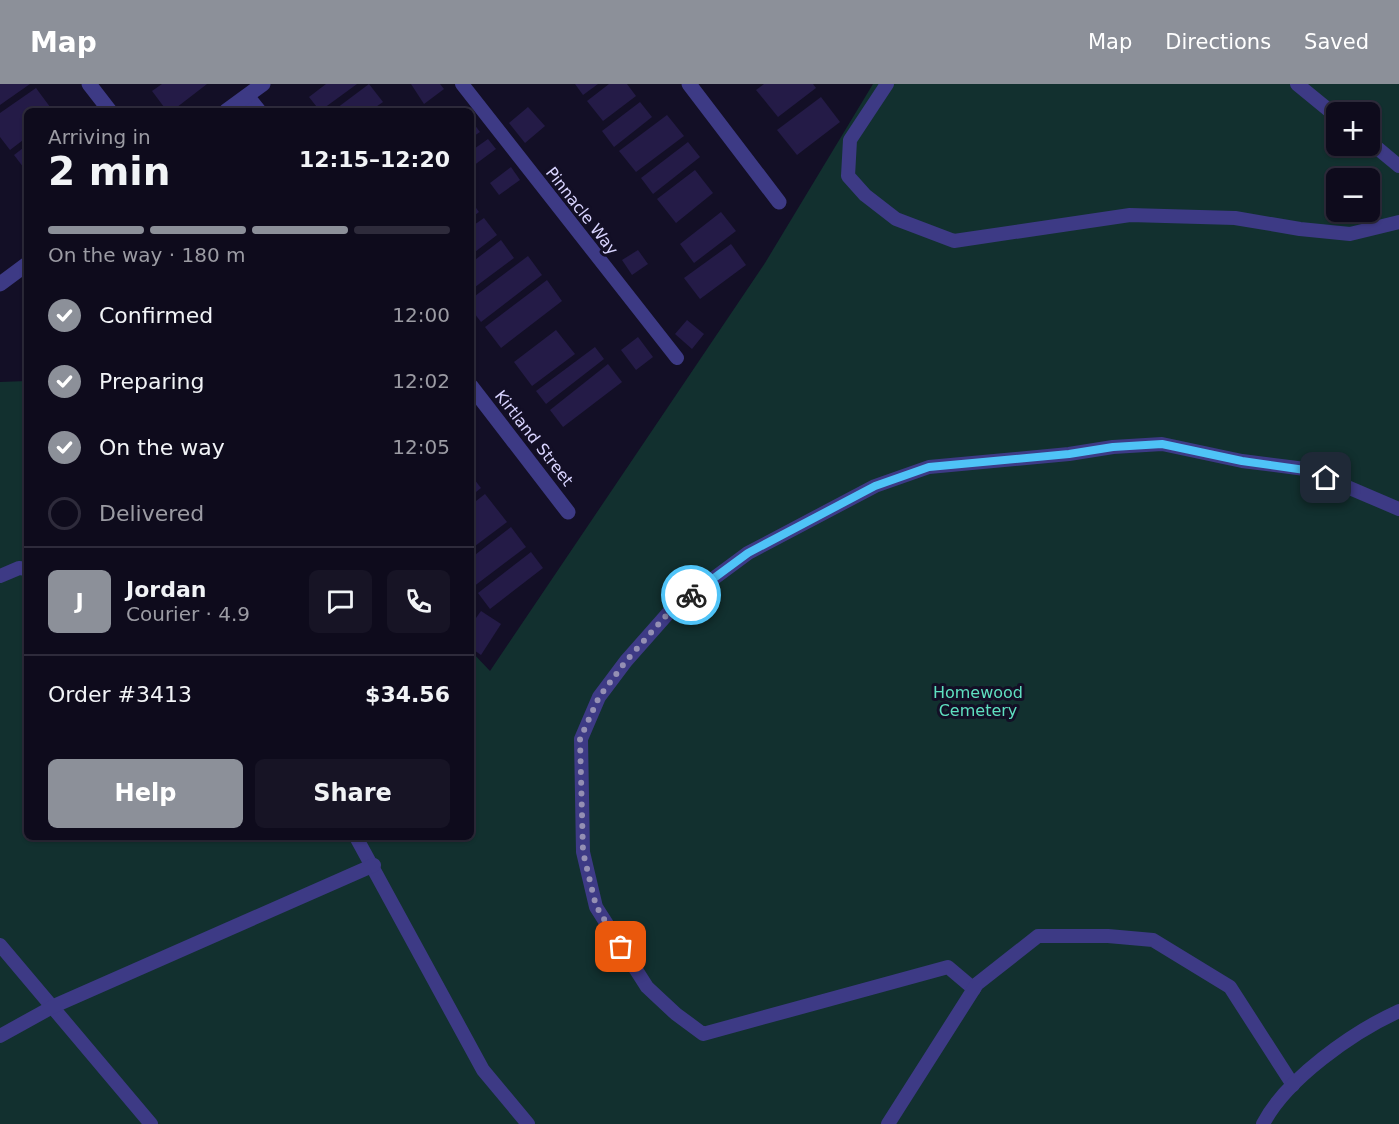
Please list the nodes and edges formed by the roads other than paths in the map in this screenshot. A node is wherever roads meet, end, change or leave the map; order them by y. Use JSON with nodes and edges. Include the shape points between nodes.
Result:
{"nodes":[{"id":1,"x":89,"y":84,"type":"edge"},
{"id":2,"x":262,"y":84,"type":"edge"},
{"id":3,"x":462,"y":84,"type":"edge"},
{"id":4,"x":689,"y":84,"type":"edge"},
{"id":5,"x":887,"y":84,"type":"edge"},
{"id":6,"x":1297,"y":84,"type":"edge"},
{"id":7,"x":247,"y":96,"type":"junction"},
{"id":8,"x":108,"y":108,"type":"edge"},
{"id":9,"x":230,"y":108,"type":"edge"},
{"id":10,"x":257,"y":108,"type":"edge"},
{"id":11,"x":1326,"y":108,"type":"edge"},
{"id":12,"x":1380,"y":150,"type":"edge"},
{"id":13,"x":1399,"y":166,"type":"edge"},
{"id":14,"x":779,"y":202,"type":"dead end"},
{"id":15,"x":1399,"y":222,"type":"edge"},
{"id":16,"x":24,"y":266,"type":"edge"},
{"id":17,"x":0,"y":284,"type":"edge"},
{"id":18,"x":677,"y":358,"type":"dead end"},
{"id":19,"x":474,"y":391,"type":"edge"},
{"id":20,"x":1399,"y":509,"type":"edge"},
{"id":21,"x":568,"y":512,"type":"dead end"},
{"id":22,"x":24,"y":569,"type":"edge"},
{"id":23,"x":0,"y":576,"type":"edge"},
{"id":24,"x":358,"y":840,"type":"edge"},
{"id":25,"x":374,"y":865,"type":"junction"},
{"id":26,"x":0,"y":945,"type":"edge"},
{"id":27,"x":974,"y":989,"type":"junction"},
{"id":28,"x":54,"y":1006,"type":"junction"},
{"id":29,"x":1399,"y":1011,"type":"edge"},
{"id":30,"x":0,"y":1036,"type":"edge"},
{"id":31,"x":1293,"y":1085,"type":"junction"},
{"id":32,"x":151,"y":1124,"type":"edge"},
{"id":33,"x":528,"y":1124,"type":"edge"},
{"id":34,"x":888,"y":1124,"type":"edge"},
{"id":35,"x":1263,"y":1124,"type":"edge"}],
"edges":[{"from":1,"to":8,"type":"street"},
{"from":2,"to":7,"type":"street"},
{"from":3,"to":18,"type":"lane","name":"Pinnacle Way"},
{"from":4,"to":14,"type":"street"},
{"from":5,"to":15,"type":"lane","via":[[850,140],[848,176],[896,219],[954,240],[1130,215],[1235,218],[1350,234]]},
{"from":6,"to":11,"type":"lane"},
{"from":7,"to":9,"type":"street"},
{"from":7,"to":10,"type":"street"},
{"from":12,"to":13,"type":"lane"},
{"from":16,"to":17,"type":"street"},
{"from":19,"to":21,"type":"street","name":"Kirtland Street"},
{"from":20,"to":27,"type":"lane","via":[[1305,470],[1162,444],[929,467],[875,486],[748,553],[671,610],[599,697],[580,739],[583,852],[596,906],[647,987],[703,1034],[948,967]]},
{"from":22,"to":23,"type":"lane"},
{"from":24,"to":25,"type":"lane"},
{"from":25,"to":28,"type":"lane"},
{"from":25,"to":33,"type":"lane","via":[[483,1070]]},
{"from":26,"to":28,"type":"lane"},
{"from":27,"to":31,"type":"lane","via":[[1038,936],[1152,940],[1230,987]]},
{"from":27,"to":34,"type":"lane"},
{"from":28,"to":30,"type":"lane"},
{"from":28,"to":32,"type":"lane"},
{"from":29,"to":31,"type":"lane","via":[[1336,1048]]},
{"from":31,"to":35,"type":"lane","via":[[1270,1109]]}]}
